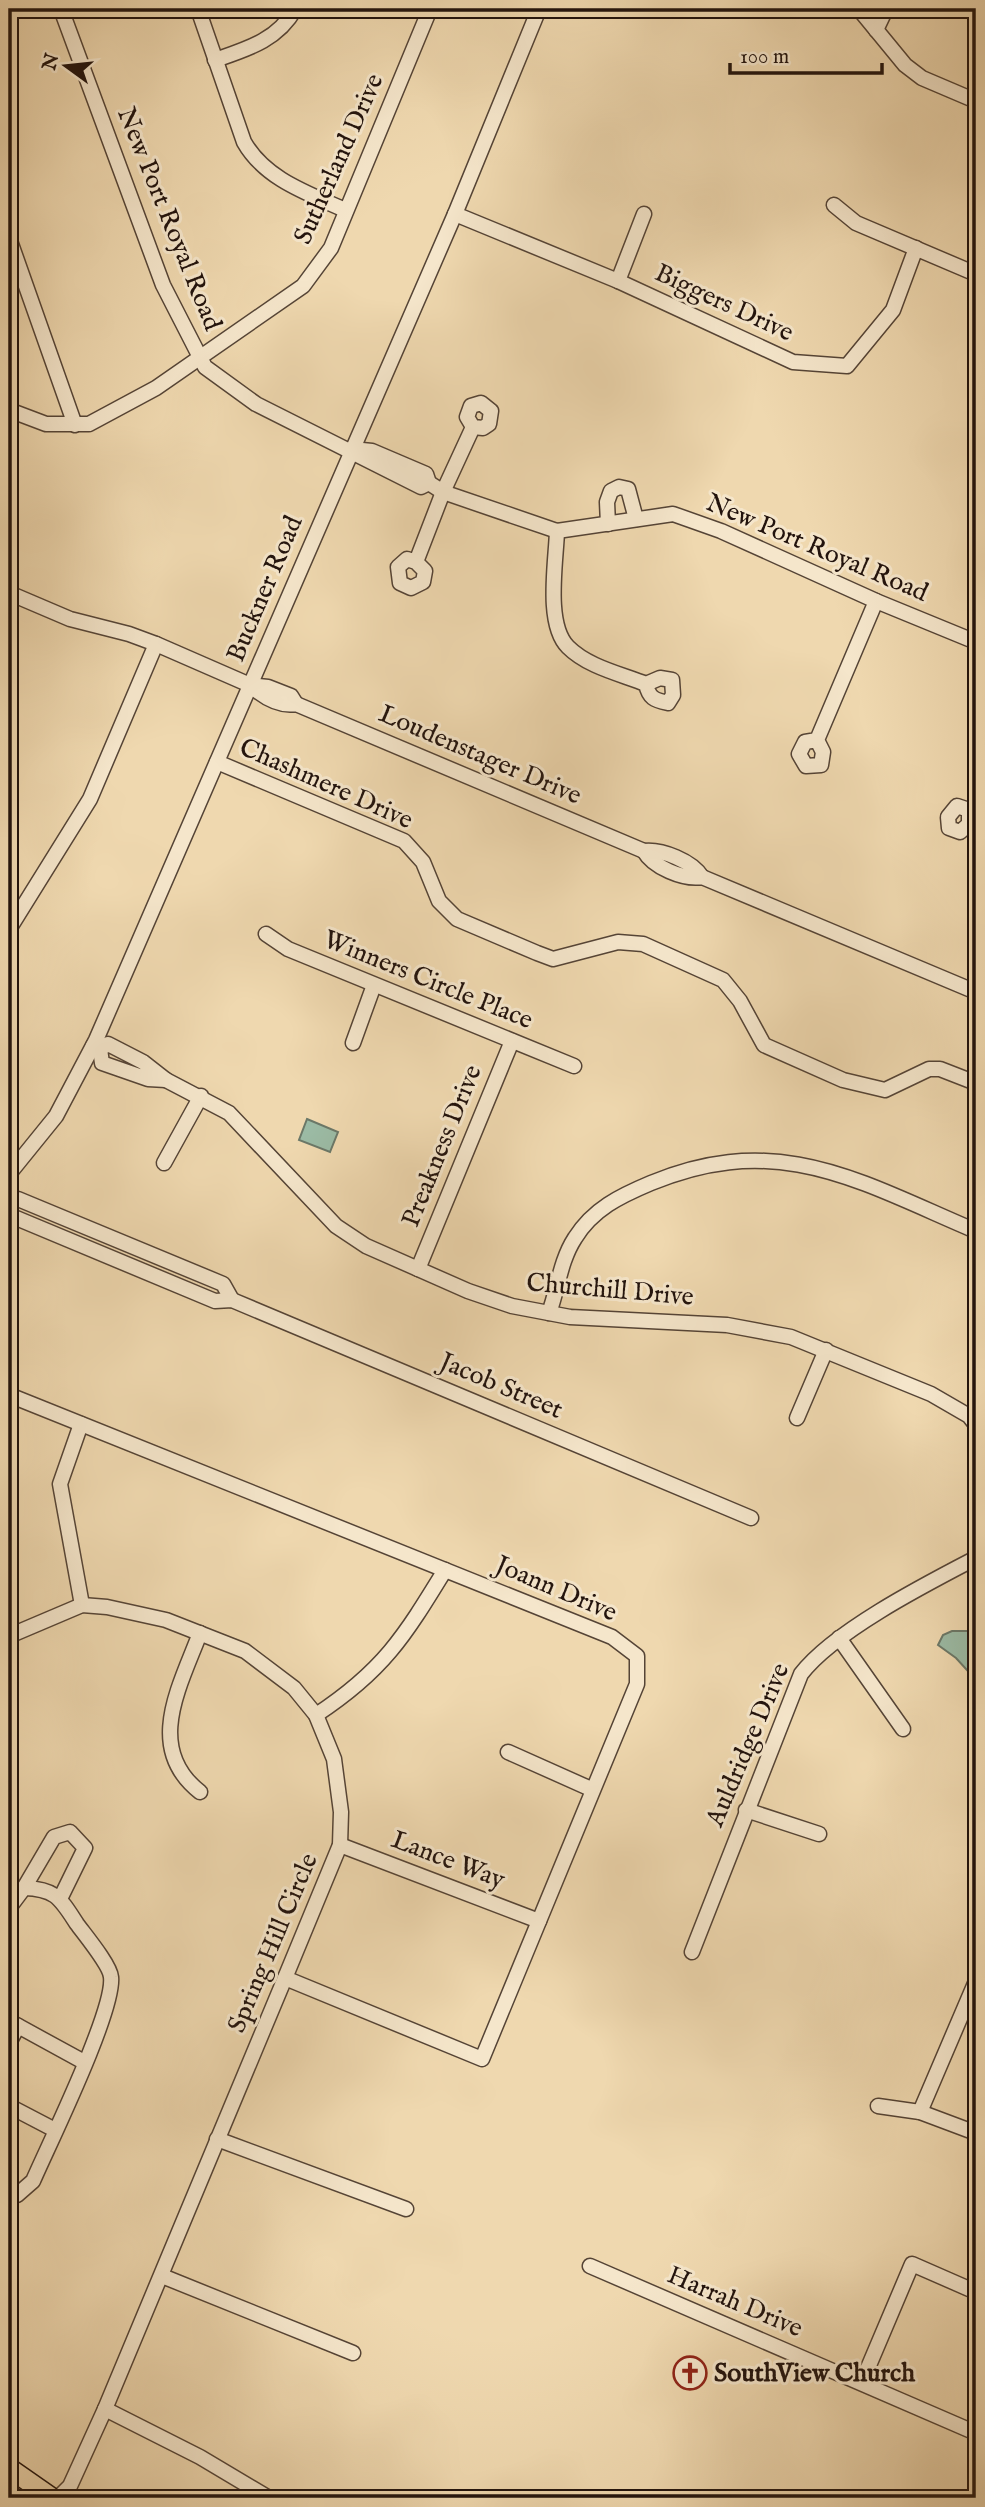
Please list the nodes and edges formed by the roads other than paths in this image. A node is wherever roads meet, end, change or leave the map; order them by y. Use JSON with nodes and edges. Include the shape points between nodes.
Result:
{"nodes":[{"id":1,"x":61,"y":9,"type":"edge"},
{"id":2,"x":198,"y":9,"type":"edge"},
{"id":3,"x":295,"y":9,"type":"edge"},
{"id":4,"x":430,"y":9,"type":"edge"},
{"id":5,"x":539,"y":9,"type":"edge"},
{"id":6,"x":859,"y":9,"type":"edge"},
{"id":7,"x":886,"y":9,"type":"edge"},
{"id":8,"x":876,"y":30,"type":"junction"},
{"id":9,"x":215,"y":60,"type":"junction"},
{"id":10,"x":976,"y":101,"type":"edge"},
{"id":11,"x":834,"y":205,"type":"dead end"},
{"id":12,"x":345,"y":210,"type":"junction"},
{"id":13,"x":456,"y":214,"type":"junction"},
{"id":14,"x":644,"y":214,"type":"dead end"},
{"id":15,"x":9,"y":238,"type":"edge"},
{"id":16,"x":916,"y":248,"type":"junction"},
{"id":17,"x":976,"y":274,"type":"edge"},
{"id":18,"x":618,"y":281,"type":"junction"},
{"id":19,"x":198,"y":357,"type":"junction"},
{"id":20,"x":9,"y":410,"type":"edge"},
{"id":21,"x":75,"y":425,"type":"junction"},
{"id":22,"x":473,"y":427,"type":"dead end"},
{"id":23,"x":352,"y":449,"type":"junction"},
{"id":24,"x":443,"y":492,"type":"junction"},
{"id":25,"x":636,"y":519,"type":"junction"},
{"id":26,"x":608,"y":524,"type":"junction"},
{"id":27,"x":557,"y":531,"type":"junction"},
{"id":28,"x":416,"y":562,"type":"dead end"},
{"id":29,"x":9,"y":593,"type":"edge"},
{"id":30,"x":876,"y":601,"type":"junction"},
{"id":31,"x":976,"y":642,"type":"edge"},
{"id":32,"x":156,"y":644,"type":"junction"},
{"id":33,"x":646,"y":684,"type":"dead end"},
{"id":34,"x":250,"y":685,"type":"junction"},
{"id":35,"x":817,"y":740,"type":"dead end"},
{"id":36,"x":217,"y":762,"type":"junction"},
{"id":37,"x":11,"y":926,"type":"dead end"},
{"id":38,"x":266,"y":934,"type":"dead end"},
{"id":39,"x":374,"y":985,"type":"junction"},
{"id":40,"x":976,"y":992,"type":"edge"},
{"id":41,"x":512,"y":1041,"type":"junction"},
{"id":42,"x":354,"y":1042,"type":"dead end"},
{"id":43,"x":97,"y":1047,"type":"junction"},
{"id":44,"x":575,"y":1066,"type":"dead end"},
{"id":45,"x":976,"y":1083,"type":"edge"},
{"id":46,"x":201,"y":1096,"type":"junction"},
{"id":47,"x":164,"y":1163,"type":"dead end"},
{"id":48,"x":9,"y":1174,"type":"edge"},
{"id":49,"x":9,"y":1199,"type":"edge"},
{"id":50,"x":9,"y":1215,"type":"edge"},
{"id":51,"x":976,"y":1231,"type":"edge"},
{"id":52,"x":418,"y":1269,"type":"junction"},
{"id":53,"x":232,"y":1300,"type":"junction"},
{"id":54,"x":549,"y":1314,"type":"junction"},
{"id":55,"x":826,"y":1350,"type":"junction"},
{"id":56,"x":9,"y":1395,"type":"edge"},
{"id":57,"x":797,"y":1418,"type":"dead end"},
{"id":58,"x":81,"y":1424,"type":"junction"},
{"id":59,"x":976,"y":1425,"type":"edge"},
{"id":60,"x":751,"y":1518,"type":"dead end"},
{"id":61,"x":976,"y":1558,"type":"edge"},
{"id":62,"x":445,"y":1570,"type":"junction"},
{"id":63,"x":82,"y":1605,"type":"junction"},
{"id":64,"x":200,"y":1633,"type":"junction"},
{"id":65,"x":9,"y":1636,"type":"edge"},
{"id":66,"x":839,"y":1638,"type":"junction"},
{"id":67,"x":316,"y":1715,"type":"junction"},
{"id":68,"x":903,"y":1729,"type":"dead end"},
{"id":69,"x":508,"y":1752,"type":"dead end"},
{"id":70,"x":591,"y":1789,"type":"junction"},
{"id":71,"x":200,"y":1792,"type":"dead end"},
{"id":72,"x":746,"y":1810,"type":"junction"},
{"id":73,"x":819,"y":1834,"type":"dead end"},
{"id":74,"x":340,"y":1844,"type":"junction"},
{"id":75,"x":24,"y":1888,"type":"junction"},
{"id":76,"x":60,"y":1899,"type":"junction"},
{"id":77,"x":9,"y":1908,"type":"edge"},
{"id":78,"x":538,"y":1921,"type":"junction"},
{"id":79,"x":692,"y":1952,"type":"dead end"},
{"id":80,"x":285,"y":1978,"type":"junction"},
{"id":81,"x":976,"y":1981,"type":"edge"},
{"id":82,"x":13,"y":2023,"type":"edge"},
{"id":83,"x":9,"y":2043,"type":"edge"},
{"id":84,"x":84,"y":2062,"type":"junction"},
{"id":85,"x":9,"y":2106,"type":"edge"},
{"id":86,"x":878,"y":2106,"type":"dead end"},
{"id":87,"x":919,"y":2112,"type":"junction"},
{"id":88,"x":55,"y":2130,"type":"junction"},
{"id":89,"x":976,"y":2133,"type":"edge"},
{"id":90,"x":217,"y":2139,"type":"junction"},
{"id":91,"x":9,"y":2195,"type":"edge"},
{"id":92,"x":407,"y":2209,"type":"dead end"},
{"id":93,"x":590,"y":2266,"type":"dead end"},
{"id":94,"x":162,"y":2276,"type":"junction"},
{"id":95,"x":976,"y":2292,"type":"edge"},
{"id":96,"x":353,"y":2353,"type":"dead end"},
{"id":97,"x":862,"y":2382,"type":"junction"},
{"id":98,"x":105,"y":2409,"type":"junction"},
{"id":99,"x":976,"y":2433,"type":"edge"},
{"id":100,"x":9,"y":2468,"type":"edge"},
{"id":101,"x":52,"y":2498,"type":"edge"},
{"id":102,"x":58,"y":2498,"type":"edge"},
{"id":103,"x":269,"y":2498,"type":"edge"}],
"edges":[{"from":1,"to":19,"type":"street","name":"New Port Royal Road","via":[[163,285]]},
{"from":2,"to":9,"type":"street"},
{"from":3,"to":9,"type":"street","via":[[287,23],[258,45]]},
{"from":4,"to":12,"type":"street","name":"Sutherland Drive"},
{"from":5,"to":13,"type":"street","name":"Buckner Road"},
{"from":6,"to":8,"type":"street"},
{"from":7,"to":8,"type":"street"},
{"from":8,"to":10,"type":"street","via":[[922,78]]},
{"from":9,"to":12,"type":"street","via":[[252,156],[284,183]]},
{"from":11,"to":16,"type":"street","via":[[856,223]]},
{"from":12,"to":19,"type":"street","name":"Sutherland Drive","via":[[331,248],[303,286]]},
{"from":13,"to":18,"type":"street","name":"Biggers Drive"},
{"from":13,"to":23,"type":"street","name":"Buckner Road"},
{"from":14,"to":18,"type":"street"},
{"from":15,"to":21,"type":"street"},
{"from":16,"to":17,"type":"street"},
{"from":16,"to":18,"type":"street","name":"Biggers Drive","via":[[893,310],[848,366],[793,362]]},
{"from":19,"to":21,"type":"street","name":"Sutherland Drive","via":[[156,388],[89,424]]},
{"from":19,"to":23,"type":"street","name":"New Port Royal Road","via":[[256,404]]},
{"from":20,"to":21,"type":"street","via":[[46,424]]},
{"from":22,"to":24,"type":"street"},
{"from":23,"to":24,"type":"street","name":"New Port Royal Road","via":[[367,462]]},
{"from":23,"to":34,"type":"street","name":"Buckner Road"},
{"from":24,"to":27,"type":"street","name":"New Port Royal Road"},
{"from":24,"to":28,"type":"street"},
{"from":25,"to":26,"type":"street","name":"New Port Royal Road"},
{"from":25,"to":26,"type":"street","via":[[632,495],[619,487],[611,491],[607,502]]},
{"from":25,"to":30,"type":"street","name":"New Port Royal Road","via":[[673,514]]},
{"from":26,"to":27,"type":"street","name":"New Port Royal Road"},
{"from":27,"to":33,"type":"street","via":[[553,612],[566,646],[591,663]]},
{"from":29,"to":32,"type":"street","name":"Loudenstager Drive","via":[[70,619]]},
{"from":30,"to":31,"type":"street","name":"New Port Royal Road"},
{"from":30,"to":35,"type":"street"},
{"from":32,"to":34,"type":"street","name":"Loudenstager Drive"},
{"from":32,"to":37,"type":"street","via":[[90,799]]},
{"from":34,"to":36,"type":"street","name":"Buckner Road"},
{"from":34,"to":40,"type":"street","name":"Loudenstager Drive","via":[[291,696],[296,704],[644,851],[650,861],[692,878],[702,877]]},
{"from":36,"to":43,"type":"street","name":"Buckner Road"},
{"from":36,"to":45,"type":"street","name":"Chashmere Drive","via":[[404,841],[423,862],[439,901],[457,919],[537,953],[553,958],[618,942],[643,944],[723,980],[764,1045],[843,1080],[884,1090],[929,1069],[940,1069]]},
{"from":38,"to":39,"type":"street","name":"Winners Circle Place","via":[[288,949]]},
{"from":39,"to":41,"type":"street","name":"Winners Circle Place"},
{"from":39,"to":42,"type":"street"},
{"from":41,"to":44,"type":"street","name":"Winners Circle Place"},
{"from":41,"to":52,"type":"street","name":"Preakness Drive"},
{"from":43,"to":46,"type":"street","name":"Churchill Drive","via":[[102,1063],[148,1079],[166,1080]]},
{"from":43,"to":48,"type":"street","name":"Buckner Road","via":[[56,1116]]},
{"from":46,"to":47,"type":"street"},
{"from":46,"to":52,"type":"street","name":"Churchill Drive","via":[[229,1113],[335,1226]]},
{"from":49,"to":53,"type":"street","name":"Jacob Street","via":[[223,1284]]},
{"from":50,"to":53,"type":"street","name":"Jacob Street","via":[[203,1297]]},
{"from":51,"to":54,"type":"street","via":[[804,1164],[741,1160],[713,1164],[632,1191],[590,1218],[574,1239]]},
{"from":52,"to":54,"type":"street","name":"Churchill Drive","via":[[512,1306]]},
{"from":53,"to":60,"type":"street","name":"Jacob Street"},
{"from":54,"to":55,"type":"street","name":"Churchill Drive","via":[[727,1325],[791,1337]]},
{"from":55,"to":57,"type":"street"},
{"from":55,"to":59,"type":"street","name":"Churchill Drive","via":[[931,1394]]},
{"from":56,"to":58,"type":"street","name":"Joann Drive"},
{"from":58,"to":62,"type":"street","name":"Joann Drive"},
{"from":58,"to":63,"type":"street","via":[[60,1484]]},
{"from":61,"to":66,"type":"street","name":"Auldridge Drive"},
{"from":62,"to":67,"type":"street","via":[[397,1646],[363,1682]]},
{"from":62,"to":70,"type":"street","name":"Joann Drive","via":[[612,1637],[637,1656],[637,1684]]},
{"from":63,"to":64,"type":"street","name":"Spring Hill Circle","via":[[146,1614]]},
{"from":63,"to":65,"type":"street"},
{"from":64,"to":67,"type":"street","name":"Spring Hill Circle","via":[[245,1651],[294,1688]]},
{"from":64,"to":71,"type":"street","via":[[173,1705],[170,1735],[178,1771]]},
{"from":66,"to":68,"type":"street"},
{"from":66,"to":72,"type":"street","name":"Auldridge Drive","via":[[801,1674]]},
{"from":67,"to":74,"type":"street","name":"Spring Hill Circle","via":[[334,1759]]},
{"from":69,"to":70,"type":"street"},
{"from":70,"to":78,"type":"street","name":"Joann Drive"},
{"from":72,"to":73,"type":"street"},
{"from":72,"to":79,"type":"street","name":"Auldridge Drive"},
{"from":74,"to":78,"type":"street","name":"Lance Way"},
{"from":74,"to":80,"type":"street","name":"Spring Hill Circle"},
{"from":75,"to":76,"type":"street","via":[[46,1888]]},
{"from":75,"to":76,"type":"street","via":[[54,1837],[71,1832],[85,1848]]},
{"from":75,"to":77,"type":"street"},
{"from":76,"to":84,"type":"street","via":[[112,1975],[110,1995]]},
{"from":78,"to":80,"type":"street","name":"Joann Drive","via":[[482,2059]]},
{"from":80,"to":90,"type":"street","name":"Spring Hill Circle"},
{"from":81,"to":87,"type":"street"},
{"from":82,"to":83,"type":"street"},
{"from":82,"to":84,"type":"street"},
{"from":84,"to":88,"type":"street"},
{"from":85,"to":88,"type":"street"},
{"from":86,"to":87,"type":"street"},
{"from":87,"to":89,"type":"street"},
{"from":88,"to":91,"type":"street","via":[[33,2181],[17,2195]]},
{"from":90,"to":92,"type":"street"},
{"from":90,"to":94,"type":"street","name":"Spring Hill Circle"},
{"from":93,"to":97,"type":"street","name":"Harrah Drive"},
{"from":94,"to":96,"type":"street"},
{"from":94,"to":98,"type":"street","name":"Spring Hill Circle"},
{"from":95,"to":97,"type":"street","via":[[912,2264]]},
{"from":97,"to":99,"type":"street","name":"Harrah Drive"},
{"from":98,"to":102,"type":"street","name":"Spring Hill Circle","via":[[70,2486]]},
{"from":98,"to":103,"type":"street"},
{"from":100,"to":101,"type":"main road"}]}
